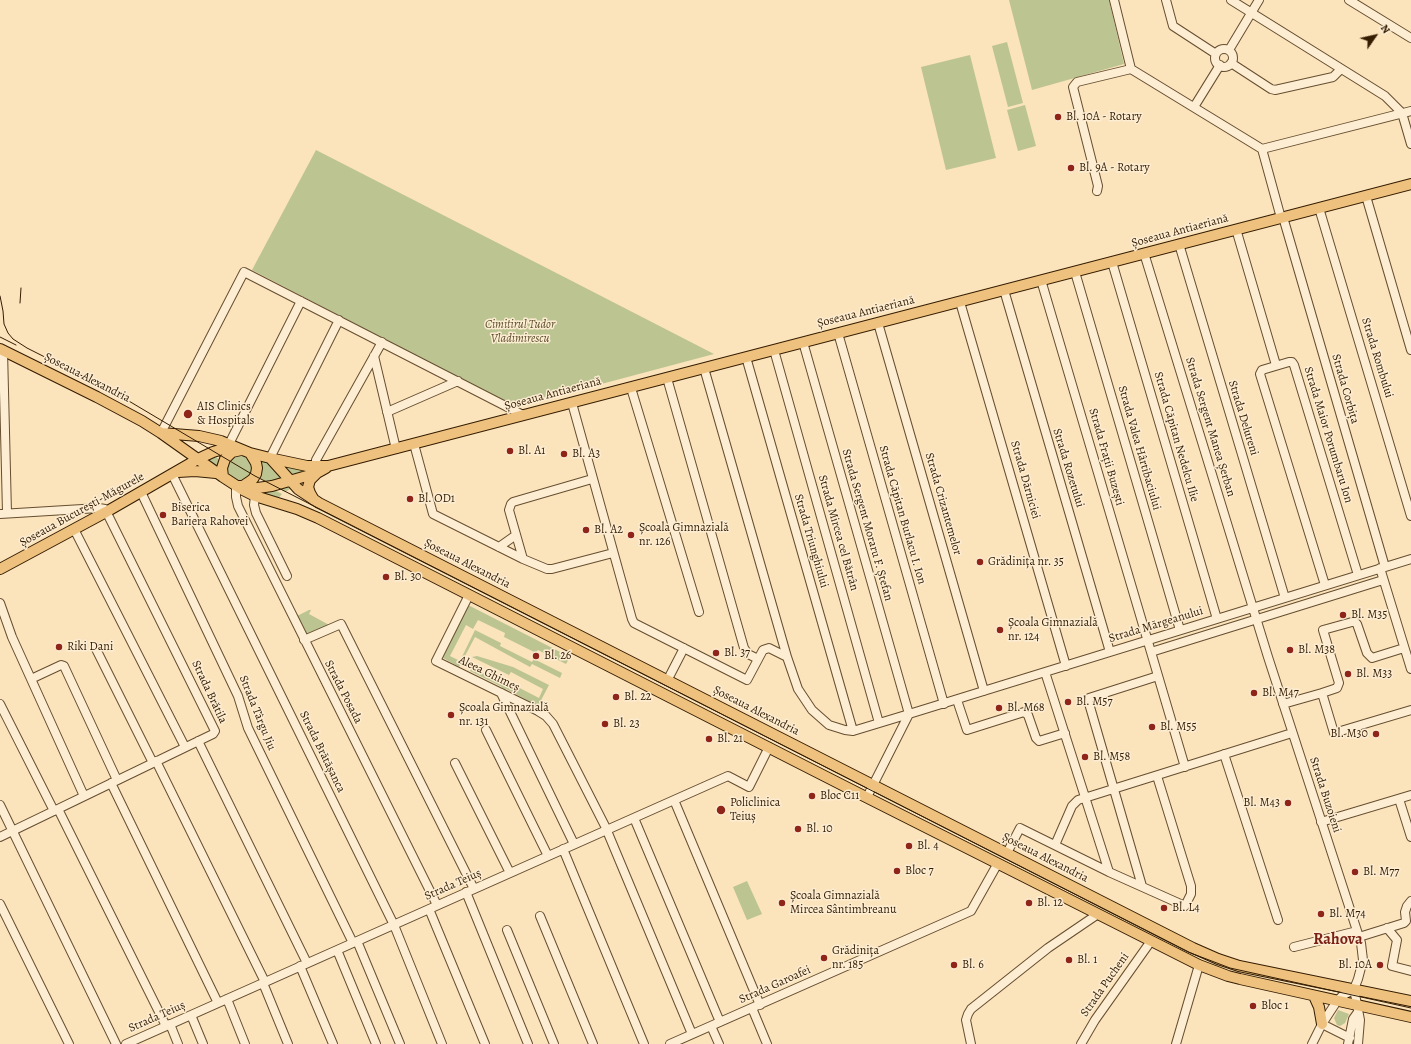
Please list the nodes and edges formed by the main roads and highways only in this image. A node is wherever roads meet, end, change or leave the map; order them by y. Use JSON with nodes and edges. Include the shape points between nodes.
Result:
{"nodes":[{"id":1,"x":1411,"y":185,"type":"edge"},
{"id":2,"x":2,"y":349,"type":"edge"},
{"id":3,"x":161,"y":433,"type":"junction"},
{"id":4,"x":178,"y":445,"type":"junction"},
{"id":5,"x":231,"y":445,"type":"junction"},
{"id":6,"x":247,"y":451,"type":"junction"},
{"id":7,"x":270,"y":458,"type":"junction"},
{"id":8,"x":198,"y":459,"type":"junction"},
{"id":9,"x":317,"y":470,"type":"junction"},
{"id":10,"x":174,"y":473,"type":"junction"},
{"id":11,"x":220,"y":475,"type":"junction"},
{"id":12,"x":290,"y":481,"type":"junction"},
{"id":13,"x":240,"y":488,"type":"junction"},
{"id":14,"x":314,"y":500,"type":"junction"},
{"id":15,"x":0,"y":570,"type":"edge"},
{"id":16,"x":1314,"y":996,"type":"junction"},
{"id":17,"x":1411,"y":1001,"type":"edge"},
{"id":18,"x":1411,"y":1017,"type":"edge"},
{"id":19,"x":1322,"y":1024,"type":"road end"}],
"edges":[{"from":1,"to":9,"type":"main road","name":"Șoseaua Antiaeriană"},
{"from":2,"to":3,"type":"main road","name":"Șoseaua Alexandria","via":[[103,400]]},
{"from":3,"to":4,"type":"main road","name":"Șoseaua Alexandria"},
{"from":3,"to":5,"type":"main road","name":"Șoseaua Alexandria","via":[[195,435]]},
{"from":4,"to":8,"type":"main road","name":"Șoseaua Alexandria"},
{"from":4,"to":10,"type":"main road","via":[[182,460]]},
{"from":5,"to":6,"type":"main road","name":"Șoseaua Alexandria"},
{"from":5,"to":8,"type":"main road","name":"Șoseaua București-Măgurele"},
{"from":6,"to":7,"type":"main road","name":"Șoseaua Alexandria"},
{"from":6,"to":11,"type":"main road","via":[[234,451],[227,456]]},
{"from":6,"to":13,"type":"main road","via":[[257,466],[256,474]]},
{"from":7,"to":9,"type":"main road","name":"Șoseaua Antiaeriană"},
{"from":7,"to":12,"type":"main road","name":"Șoseaua Alexandria"},
{"from":8,"to":10,"type":"main road","name":"Șoseaua București-Măgurele"},
{"from":8,"to":11,"type":"main road","name":"Șoseaua Alexandria"},
{"from":9,"to":12,"type":"main road","name":"Șoseaua Antiaeriană"},
{"from":9,"to":14,"type":"main road","via":[[308,487]]},
{"from":10,"to":11,"type":"main road","name":"Șoseaua București-Măgurele","via":[[195,471]]},
{"from":10,"to":15,"type":"main road","name":"Șoseaua București-Măgurele"},
{"from":11,"to":13,"type":"main road","name":"Șoseaua Alexandria"},
{"from":12,"to":13,"type":"main road","name":"Șoseaua Antiaeriană","via":[[262,488]]},
{"from":12,"to":14,"type":"main road","name":"Șoseaua Alexandria"},
{"from":13,"to":16,"type":"main road","name":"Șoseaua Alexandria","via":[[310,514],[1199,964],[1228,976]]},
{"from":14,"to":17,"type":"main road","name":"Șoseaua Alexandria","via":[[1218,959],[1239,966]]},
{"from":16,"to":18,"type":"main road","name":"Șoseaua Alexandria","via":[[1358,1009]]},
{"from":16,"to":19,"type":"main road","via":[[1319,1006]]}]}
